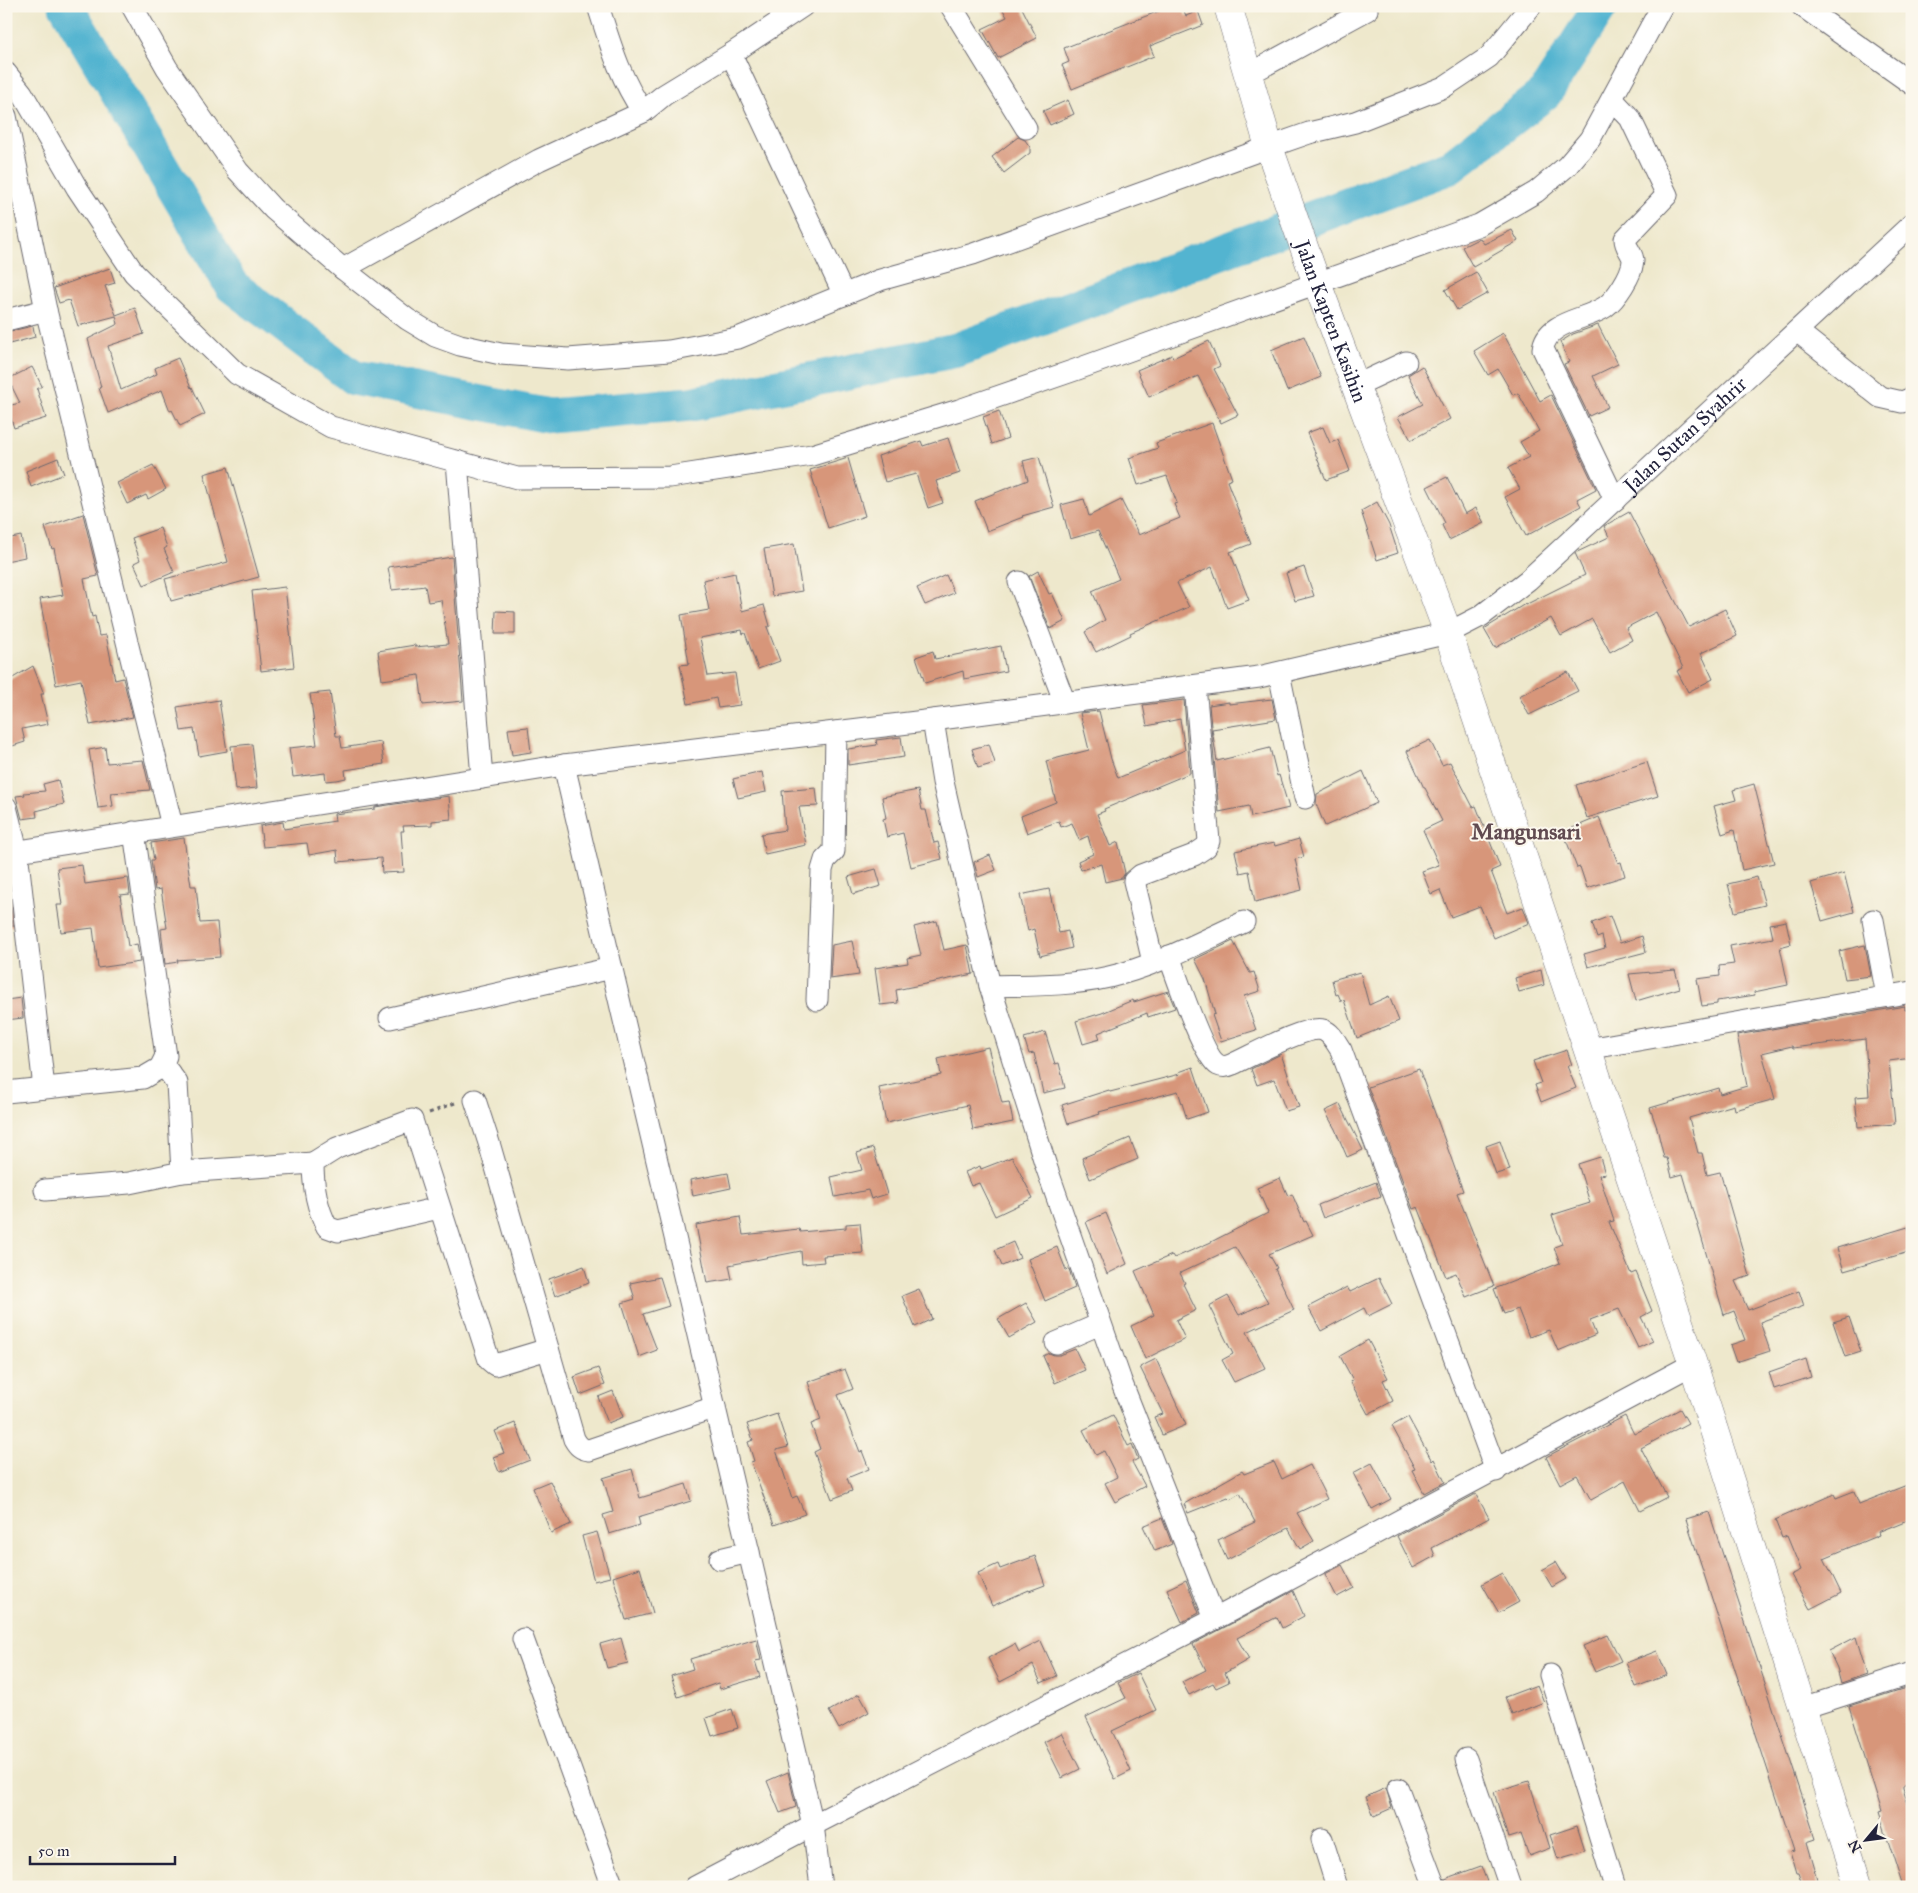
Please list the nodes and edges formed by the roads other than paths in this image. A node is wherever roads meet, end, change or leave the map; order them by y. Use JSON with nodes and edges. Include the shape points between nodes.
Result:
{"nodes":[{"id":1,"x":132,"y":6,"type":"edge"},
{"id":2,"x":598,"y":6,"type":"edge"},
{"id":3,"x":803,"y":6,"type":"edge"},
{"id":4,"x":951,"y":6,"type":"edge"},
{"id":5,"x":1228,"y":6,"type":"edge"},
{"id":6,"x":1531,"y":6,"type":"edge"},
{"id":7,"x":1662,"y":6,"type":"edge"},
{"id":8,"x":1802,"y":6,"type":"edge"},
{"id":9,"x":1367,"y":10,"type":"dead end"},
{"id":10,"x":731,"y":54,"type":"junction"},
{"id":11,"x":6,"y":73,"type":"edge"},
{"id":12,"x":1249,"y":74,"type":"junction"},
{"id":13,"x":1912,"y":84,"type":"edge"},
{"id":14,"x":1612,"y":99,"type":"junction"},
{"id":15,"x":643,"y":112,"type":"junction"},
{"id":16,"x":6,"y":116,"type":"edge"},
{"id":17,"x":1026,"y":128,"type":"dead end"},
{"id":18,"x":1270,"y":150,"type":"junction"},
{"id":19,"x":1912,"y":224,"type":"edge"},
{"id":20,"x":343,"y":269,"type":"junction"},
{"id":21,"x":1314,"y":275,"type":"junction"},
{"id":22,"x":844,"y":295,"type":"junction"},
{"id":23,"x":46,"y":310,"type":"junction"},
{"id":24,"x":6,"y":320,"type":"edge"},
{"id":25,"x":1797,"y":331,"type":"junction"},
{"id":26,"x":1406,"y":362,"type":"dead end"},
{"id":27,"x":1355,"y":386,"type":"junction"},
{"id":28,"x":1912,"y":398,"type":"edge"},
{"id":29,"x":457,"y":462,"type":"junction"},
{"id":30,"x":1615,"y":500,"type":"junction"},
{"id":31,"x":1019,"y":582,"type":"dead end"},
{"id":32,"x":1448,"y":633,"type":"junction"},
{"id":33,"x":1279,"y":672,"type":"junction"},
{"id":34,"x":1195,"y":686,"type":"junction"},
{"id":35,"x":1065,"y":703,"type":"junction"},
{"id":36,"x":934,"y":720,"type":"junction"},
{"id":37,"x":836,"y":732,"type":"junction"},
{"id":38,"x":564,"y":765,"type":"junction"},
{"id":39,"x":482,"y":778,"type":"junction"},
{"id":40,"x":1305,"y":798,"type":"dead end"},
{"id":41,"x":6,"y":807,"type":"edge"},
{"id":42,"x":172,"y":826,"type":"junction"},
{"id":43,"x":134,"y":832,"type":"junction"},
{"id":44,"x":12,"y":852,"type":"edge"},
{"id":45,"x":1873,"y":920,"type":"dead end"},
{"id":46,"x":1244,"y":922,"type":"dead end"},
{"id":47,"x":1161,"y":959,"type":"junction"},
{"id":48,"x":612,"y":968,"type":"junction"},
{"id":49,"x":990,"y":986,"type":"junction"},
{"id":50,"x":1912,"y":992,"type":"edge"},
{"id":51,"x":1887,"y":996,"type":"junction"},
{"id":52,"x":817,"y":1000,"type":"dead end"},
{"id":53,"x":390,"y":1018,"type":"dead end"},
{"id":54,"x":1587,"y":1049,"type":"junction"},
{"id":55,"x":160,"y":1068,"type":"junction"},
{"id":56,"x":44,"y":1088,"type":"junction"},
{"id":57,"x":6,"y":1092,"type":"edge"},
{"id":58,"x":475,"y":1100,"type":"road end"},
{"id":59,"x":313,"y":1163,"type":"junction"},
{"id":60,"x":182,"y":1172,"type":"junction"},
{"id":61,"x":45,"y":1190,"type":"dead end"},
{"id":62,"x":439,"y":1208,"type":"junction"},
{"id":63,"x":1100,"y":1324,"type":"junction"},
{"id":64,"x":1056,"y":1343,"type":"dead end"},
{"id":65,"x":548,"y":1349,"type":"junction"},
{"id":66,"x":1693,"y":1364,"type":"junction"},
{"id":67,"x":715,"y":1408,"type":"junction"},
{"id":68,"x":1496,"y":1471,"type":"junction"},
{"id":69,"x":749,"y":1552,"type":"junction"},
{"id":70,"x":720,"y":1559,"type":"dead end"},
{"id":71,"x":1215,"y":1619,"type":"junction"},
{"id":72,"x":523,"y":1639,"type":"dead end"},
{"id":73,"x":1912,"y":1673,"type":"edge"},
{"id":74,"x":1550,"y":1675,"type":"dead end"},
{"id":75,"x":1802,"y":1708,"type":"junction"},
{"id":76,"x":1466,"y":1759,"type":"dead end"},
{"id":77,"x":1398,"y":1789,"type":"dead end"},
{"id":78,"x":813,"y":1825,"type":"junction"},
{"id":79,"x":1322,"y":1839,"type":"dead end"},
{"id":80,"x":613,"y":1887,"type":"edge"},
{"id":81,"x":696,"y":1887,"type":"edge"},
{"id":82,"x":822,"y":1887,"type":"edge"},
{"id":83,"x":1337,"y":1887,"type":"edge"},
{"id":84,"x":1435,"y":1887,"type":"edge"},
{"id":85,"x":1510,"y":1887,"type":"edge"},
{"id":86,"x":1615,"y":1887,"type":"edge"},
{"id":87,"x":1859,"y":1887,"type":"edge"}],
"edges":[{"from":1,"to":20,"type":"street","via":[[166,68],[238,171],[273,209]]},
{"from":2,"to":15,"type":"street","via":[[619,70]]},
{"from":3,"to":10,"type":"street"},
{"from":4,"to":17,"type":"street"},
{"from":5,"to":12,"type":"main road","name":"Jalan Kapten Kasihin"},
{"from":6,"to":18,"type":"street","via":[[1489,57],[1444,87],[1355,122],[1309,133]]},
{"from":7,"to":14,"type":"street"},
{"from":8,"to":13,"type":"street"},
{"from":9,"to":12,"type":"street"},
{"from":10,"to":15,"type":"street","via":[[664,95]]},
{"from":10,"to":22,"type":"street"},
{"from":11,"to":29,"type":"street","via":[[22,93],[77,188],[134,273],[237,374],[331,427]]},
{"from":12,"to":18,"type":"main road","name":"Jalan Kapten Kasihin"},
{"from":14,"to":21,"type":"street","via":[[1590,139],[1568,166],[1536,192],[1479,225]]},
{"from":14,"to":30,"type":"street","via":[[1630,118],[1667,195],[1625,240],[1632,257],[1629,278],[1605,306],[1553,330],[1543,343],[1543,349]]},
{"from":15,"to":20,"type":"street","via":[[539,160]]},
{"from":16,"to":23,"type":"street"},
{"from":18,"to":21,"type":"main road","name":"Jalan Kapten Kasihin"},
{"from":18,"to":22,"type":"street","via":[[974,254],[880,280]]},
{"from":19,"to":25,"type":"street","name":"Jalan Sutan Syahrir"},
{"from":20,"to":22,"type":"street","via":[[407,319],[435,336],[501,354],[568,359],[669,351],[738,338]]},
{"from":21,"to":27,"type":"main road","name":"Jalan Kapten Kasihin"},
{"from":21,"to":29,"type":"street","via":[[1057,376],[812,455],[670,477],[517,478]]},
{"from":23,"to":24,"type":"street"},
{"from":23,"to":42,"type":"street"},
{"from":25,"to":28,"type":"street","via":[[1880,397],[1902,402]]},
{"from":25,"to":30,"type":"street","name":"Jalan Sutan Syahrir"},
{"from":26,"to":27,"type":"street"},
{"from":27,"to":32,"type":"main road","name":"Jalan Kapten Kasihin"},
{"from":29,"to":39,"type":"street"},
{"from":30,"to":32,"type":"street","name":"Jalan Sutan Syahrir","via":[[1528,580],[1481,616]]},
{"from":31,"to":35,"type":"street"},
{"from":32,"to":33,"type":"street","name":"Jalan Sutan Syahrir"},
{"from":32,"to":54,"type":"main road","name":"Jalan Kapten Kasihin"},
{"from":33,"to":34,"type":"street","name":"Jalan Sutan Syahrir"},
{"from":33,"to":40,"type":"street"},
{"from":34,"to":35,"type":"street","name":"Jalan Sutan Syahrir"},
{"from":34,"to":47,"type":"street","via":[[1209,841],[1201,852],[1141,875],[1134,882]]},
{"from":35,"to":36,"type":"street","name":"Jalan Sutan Syahrir"},
{"from":36,"to":37,"type":"street","name":"Jalan Sutan Syahrir"},
{"from":36,"to":49,"type":"street","via":[[943,782]]},
{"from":37,"to":38,"type":"street","name":"Jalan Sutan Syahrir"},
{"from":37,"to":52,"type":"street","via":[[834,851],[825,860],[822,870]]},
{"from":38,"to":39,"type":"street","name":"Jalan Sutan Syahrir"},
{"from":38,"to":48,"type":"street"},
{"from":39,"to":42,"type":"street","name":"Jalan Sutan Syahrir"},
{"from":41,"to":44,"type":"street"},
{"from":42,"to":43,"type":"street","name":"Jalan Sutan Syahrir"},
{"from":43,"to":44,"type":"street","name":"Jalan Sutan Syahrir"},
{"from":43,"to":55,"type":"street","via":[[166,1056]]},
{"from":44,"to":56,"type":"street"},
{"from":45,"to":51,"type":"street"},
{"from":46,"to":47,"type":"street"},
{"from":47,"to":49,"type":"street","via":[[1108,977],[1084,981]]},
{"from":47,"to":68,"type":"street","via":[[1206,1050],[1217,1065],[1233,1064],[1305,1031],[1322,1030],[1332,1036],[1341,1050]]},
{"from":48,"to":53,"type":"street"},
{"from":48,"to":67,"type":"street"},
{"from":49,"to":63,"type":"street"},
{"from":50,"to":51,"type":"street"},
{"from":51,"to":54,"type":"street"},
{"from":54,"to":66,"type":"main road","name":"Jalan Kapten Kasihin"},
{"from":55,"to":56,"type":"street","via":[[143,1078]]},
{"from":55,"to":60,"type":"street","via":[[173,1076],[176,1084]]},
{"from":56,"to":57,"type":"street"},
{"from":58,"to":65,"type":"street"},
{"from":59,"to":60,"type":"street"},
{"from":59,"to":62,"type":"street","via":[[319,1212],[327,1227],[338,1231]]},
{"from":59,"to":62,"type":"street","via":[[337,1148],[412,1120]]},
{"from":60,"to":61,"type":"street","via":[[129,1184]]},
{"from":62,"to":65,"type":"street","via":[[489,1360],[495,1365]]},
{"from":63,"to":64,"type":"street"},
{"from":63,"to":71,"type":"street"},
{"from":65,"to":67,"type":"street","via":[[574,1439],[582,1450]]},
{"from":66,"to":68,"type":"street"},
{"from":66,"to":75,"type":"main road","name":"Jalan Kapten Kasihin"},
{"from":67,"to":69,"type":"street"},
{"from":68,"to":71,"type":"street"},
{"from":69,"to":70,"type":"street"},
{"from":69,"to":78,"type":"street"},
{"from":71,"to":78,"type":"street"},
{"from":72,"to":80,"type":"street"},
{"from":73,"to":75,"type":"street"},
{"from":74,"to":86,"type":"street"},
{"from":75,"to":87,"type":"main road","name":"Jalan Kapten Kasihin"},
{"from":76,"to":85,"type":"street"},
{"from":77,"to":84,"type":"street"},
{"from":78,"to":81,"type":"street"},
{"from":78,"to":82,"type":"street"},
{"from":79,"to":83,"type":"street"}]}
